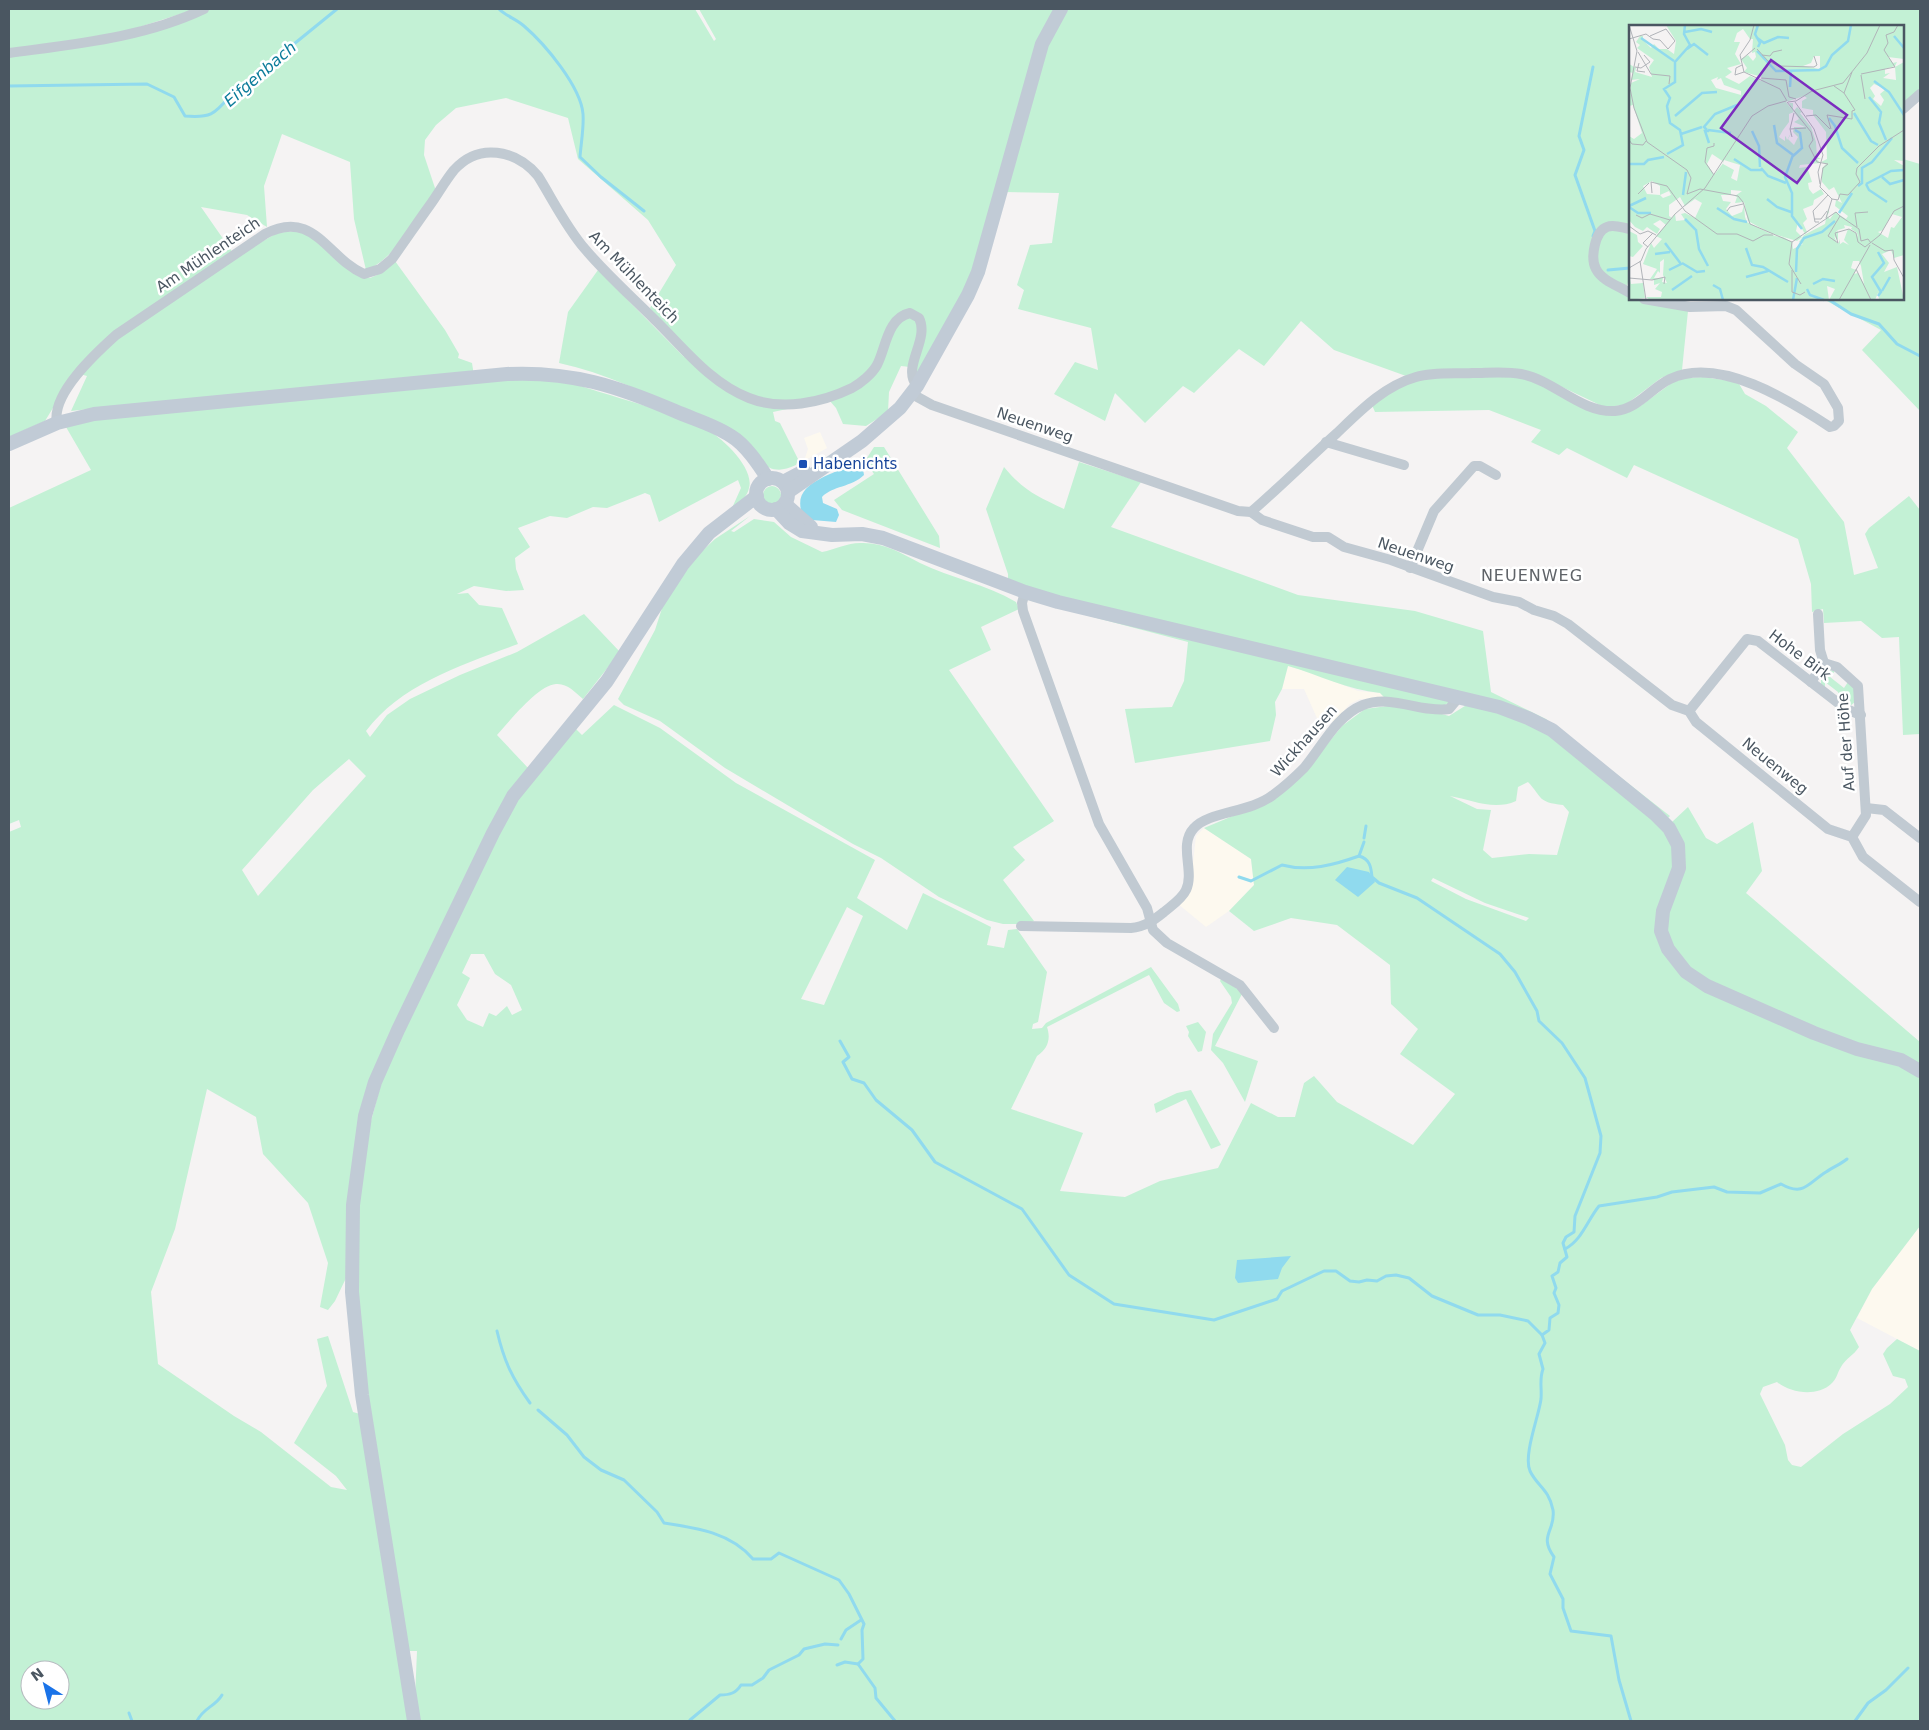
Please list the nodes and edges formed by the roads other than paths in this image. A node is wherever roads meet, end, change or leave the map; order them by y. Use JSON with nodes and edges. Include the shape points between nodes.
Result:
{"nodes":[{"id":1,"x":204,"y":9,"type":"edge"},
{"id":2,"x":1061,"y":9,"type":"edge"},
{"id":3,"x":9,"y":53,"type":"edge"},
{"id":4,"x":1920,"y":94,"type":"edge"},
{"id":5,"x":1904,"y":108,"type":"edge"},
{"id":6,"x":1629,"y":229,"type":"edge"},
{"id":7,"x":1629,"y":292,"type":"edge"},
{"id":8,"x":1650,"y":300,"type":"edge"},
{"id":9,"x":915,"y":390,"type":"junction"},
{"id":10,"x":57,"y":423,"type":"junction"},
{"id":11,"x":1326,"y":442,"type":"junction"},
{"id":12,"x":9,"y":444,"type":"edge"},
{"id":13,"x":1404,"y":466,"type":"dead end"},
{"id":14,"x":1496,"y":474,"type":"dead end"},
{"id":15,"x":762,"y":491,"type":"junction"},
{"id":16,"x":783,"y":497,"type":"junction"},
{"id":17,"x":1251,"y":512,"type":"junction"},
{"id":18,"x":1410,"y":568,"type":"junction"},
{"id":19,"x":1026,"y":592,"type":"junction"},
{"id":20,"x":1818,"y":614,"type":"dead end"},
{"id":21,"x":1824,"y":663,"type":"junction"},
{"id":22,"x":1811,"y":682,"type":"junction"},
{"id":23,"x":1459,"y":697,"type":"junction"},
{"id":24,"x":1689,"y":711,"type":"junction"},
{"id":25,"x":1861,"y":715,"type":"junction"},
{"id":26,"x":1866,"y":808,"type":"junction"},
{"id":27,"x":1852,"y":837,"type":"junction"},
{"id":28,"x":1920,"y":838,"type":"edge"},
{"id":29,"x":1920,"y":902,"type":"edge"},
{"id":30,"x":1151,"y":922,"type":"junction"},
{"id":31,"x":1021,"y":926,"type":"dead end"},
{"id":32,"x":1274,"y":1028,"type":"dead end"},
{"id":33,"x":1920,"y":1071,"type":"edge"},
{"id":34,"x":414,"y":1721,"type":"edge"}],
"edges":[{"from":1,"to":3,"type":"street","via":[[112,39]]},
{"from":2,"to":9,"type":"main road","via":[[1042,44],[973,285]]},
{"from":4,"to":5,"type":"street"},
{"from":6,"to":7,"type":"street","via":[[1604,228],[1598,236],[1594,265],[1603,278]]},
{"from":8,"to":11,"type":"street","via":[[1690,307],[1726,306],[1736,310],[1795,364],[1824,384],[1838,408],[1839,421],[1830,427],[1762,389],[1705,372],[1672,378],[1631,406],[1618,410],[1604,410],[1525,375],[1429,375],[1391,388]]},
{"from":9,"to":10,"type":"street","name":"Am Mühlenteich","via":[[913,370],[922,328],[918,318],[910,313],[896,322],[870,374],[854,387],[830,397],[810,403],[784,404],[750,399],[723,385],[694,361],[584,249],[529,165],[514,156],[487,152],[470,157],[455,170],[392,259],[380,269],[364,274],[352,269],[323,240],[306,229],[283,228],[265,234],[116,335],[95,354],[62,398],[56,410]]},
{"from":9,"to":16,"type":"main road","via":[[900,408],[856,446]]},
{"from":9,"to":17,"type":"street","name":"Neuenweg","via":[[932,405],[1238,511]]},
{"from":10,"to":12,"type":"main road"},
{"from":10,"to":15,"type":"main road","via":[[133,410],[542,373],[582,378],[621,389],[721,432]]},
{"from":11,"to":13,"type":"street"},
{"from":11,"to":17,"type":"street"},
{"from":14,"to":18,"type":"street","via":[[1480,466],[1474,466],[1467,472],[1434,510]]},
{"from":15,"to":16,"type":"main road","via":[[769,509]]},
{"from":15,"to":16,"type":"main road","via":[[778,479]]},
{"from":15,"to":34,"type":"main road","via":[[700,545],[673,577],[607,681],[524,780],[508,805],[398,1030],[375,1082],[365,1116],[353,1205],[352,1292],[363,1407]]},
{"from":16,"to":19,"type":"main road","via":[[795,528],[838,536],[862,534],[883,538]]},
{"from":17,"to":18,"type":"street","name":"Neuenweg","via":[[1262,520],[1313,537],[1328,538],[1344,547]]},
{"from":18,"to":24,"type":"street","name":"Neuenweg","via":[[1493,597],[1519,602],[1563,621],[1672,705]]},
{"from":19,"to":23,"type":"main road"},
{"from":19,"to":30,"type":"street","via":[[1023,611],[1096,818],[1147,908]]},
{"from":20,"to":21,"type":"street"},
{"from":21,"to":22,"type":"street"},
{"from":21,"to":25,"type":"street","name":"Auf der Höhe","via":[[1837,667],[1856,682]]},
{"from":22,"to":24,"type":"street","name":"Hohe Birk","via":[[1758,641],[1747,639]]},
{"from":22,"to":25,"type":"street","name":"Hohe Birk","via":[[1846,709]]},
{"from":23,"to":30,"type":"street","name":"Wickhausen","via":[[1449,709],[1380,702],[1362,706],[1345,716],[1304,767],[1269,799],[1221,816],[1207,817],[1193,829],[1187,842],[1186,890]]},
{"from":23,"to":33,"type":"main road","via":[[1499,707],[1552,730],[1669,828],[1678,845],[1679,868],[1663,911],[1661,931],[1668,949],[1691,976],[1814,1033],[1856,1049],[1901,1060]]},
{"from":24,"to":27,"type":"street","name":"Neuenweg","via":[[1696,722],[1828,829]]},
{"from":25,"to":26,"type":"street","name":"Auf der Höhe"},
{"from":26,"to":27,"type":"street","name":"Auf der Höhe","via":[[1865,820]]},
{"from":26,"to":28,"type":"street","name":"Auf der Höhe","via":[[1884,810]]},
{"from":27,"to":29,"type":"street","via":[[1863,857]]},
{"from":30,"to":31,"type":"street","name":"Wickhausen","via":[[1140,928]]},
{"from":30,"to":32,"type":"street","via":[[1161,939],[1240,985]]}]}
